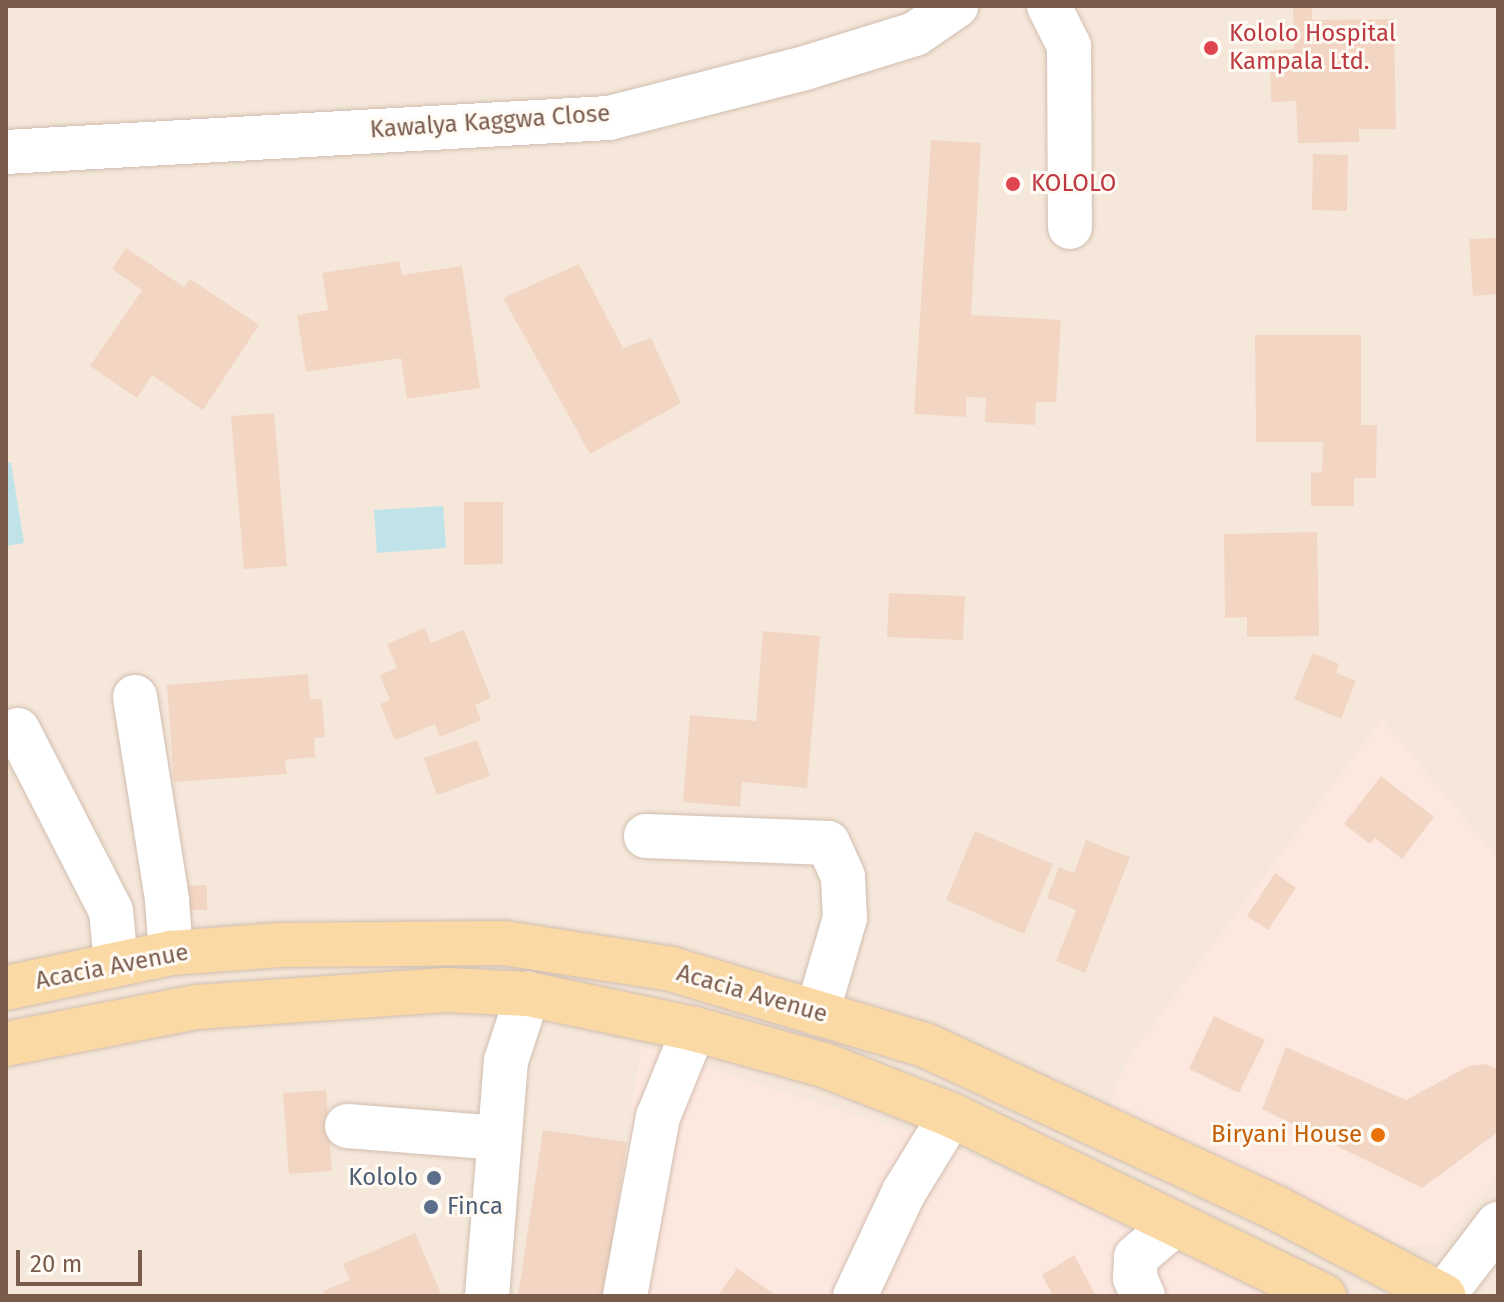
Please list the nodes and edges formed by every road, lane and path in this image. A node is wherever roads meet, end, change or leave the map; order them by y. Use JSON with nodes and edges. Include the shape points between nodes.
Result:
{"nodes":[{"id":1,"x":956,"y":6,"type":"edge"},
{"id":2,"x":1049,"y":6,"type":"edge"},
{"id":3,"x":6,"y":152,"type":"edge"},
{"id":4,"x":1070,"y":227,"type":"dead end"},
{"id":5,"x":135,"y":697,"type":"dead end"},
{"id":6,"x":18,"y":730,"type":"dead end"},
{"id":7,"x":646,"y":836,"type":"dead end"},
{"id":8,"x":171,"y":953,"type":"junction"},
{"id":9,"x":116,"y":963,"type":"junction"},
{"id":10,"x":6,"y":988,"type":"edge"},
{"id":11,"x":528,"y":994,"type":"junction"},
{"id":12,"x":817,"y":1013,"type":"junction"},
{"id":13,"x":694,"y":1029,"type":"junction"},
{"id":14,"x":6,"y":1044,"type":"edge"},
{"id":15,"x":951,"y":1115,"type":"junction"},
{"id":16,"x":347,"y":1126,"type":"dead end"},
{"id":17,"x":500,"y":1138,"type":"junction"},
{"id":18,"x":1175,"y":1224,"type":"junction"},
{"id":19,"x":1498,"y":1224,"type":"edge"},
{"id":20,"x":487,"y":1296,"type":"edge"},
{"id":21,"x":625,"y":1296,"type":"edge"},
{"id":22,"x":855,"y":1296,"type":"edge"},
{"id":23,"x":1143,"y":1296,"type":"edge"},
{"id":24,"x":1324,"y":1296,"type":"edge"},
{"id":25,"x":1443,"y":1296,"type":"edge"}],
"edges":[{"from":1,"to":3,"type":"street","name":"Kawalya Kaggwa Close","via":[[915,34],[609,118]]},
{"from":2,"to":4,"type":"street","via":[[1069,46]]},
{"from":5,"to":8,"type":"street"},
{"from":6,"to":9,"type":"street","via":[[111,911]]},
{"from":7,"to":12,"type":"street","via":[[828,843],[843,877],[845,918]]},
{"from":8,"to":9,"type":"main road","name":"Acacia Avenue"},
{"from":8,"to":12,"type":"main road","name":"Acacia Avenue","via":[[280,945],[504,943],[671,969]]},
{"from":9,"to":10,"type":"main road","name":"Acacia Avenue"},
{"from":11,"to":13,"type":"main road","name":"Acacia Avenue"},
{"from":11,"to":14,"type":"main road","name":"Acacia Avenue","via":[[446,990],[197,1007]]},
{"from":11,"to":17,"type":"street","via":[[506,1061]]},
{"from":12,"to":25,"type":"main road","name":"Acacia Avenue","via":[[939,1052],[1265,1202]]},
{"from":13,"to":15,"type":"main road","name":"Acacia Avenue","via":[[824,1065]]},
{"from":13,"to":21,"type":"street","via":[[658,1117]]},
{"from":15,"to":18,"type":"main road","name":"Acacia Avenue"},
{"from":15,"to":22,"type":"street","via":[[904,1192]]},
{"from":16,"to":17,"type":"street"},
{"from":17,"to":20,"type":"street"},
{"from":18,"to":23,"type":"street","via":[[1136,1257],[1135,1278]]},
{"from":18,"to":24,"type":"main road","name":"Acacia Avenue"},
{"from":19,"to":25,"type":"street"}]}
